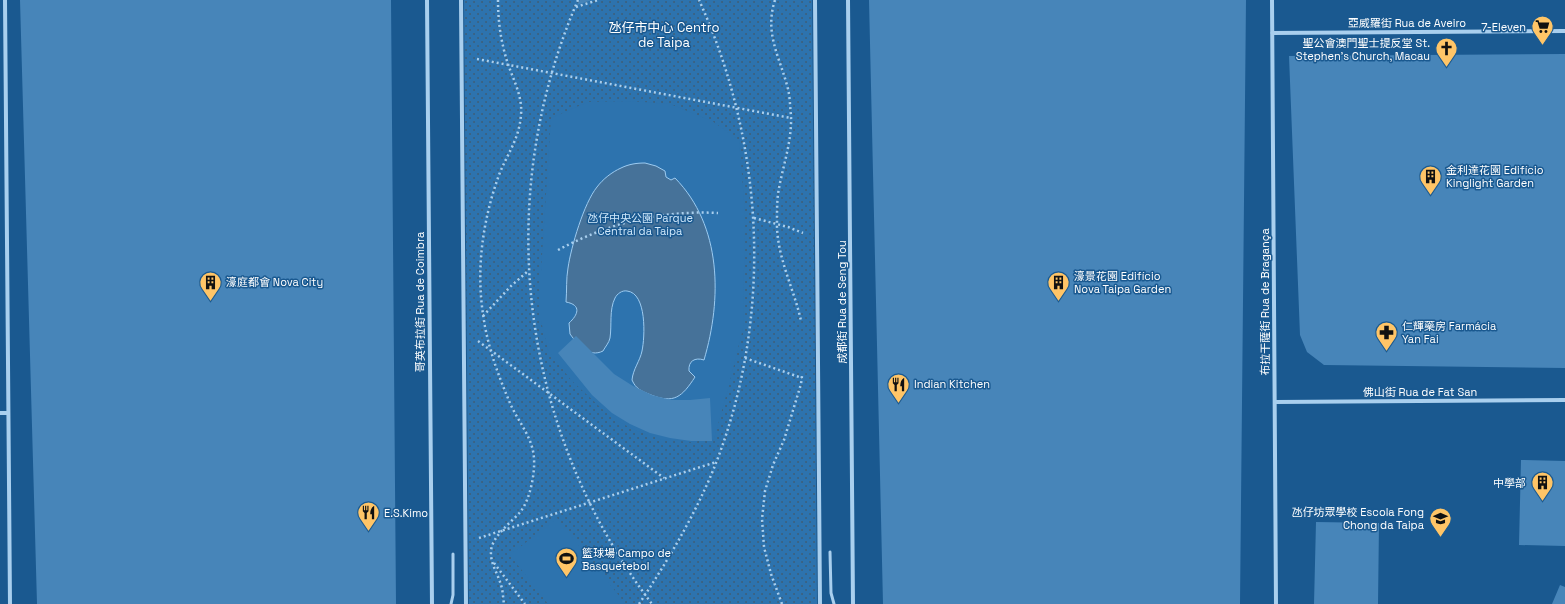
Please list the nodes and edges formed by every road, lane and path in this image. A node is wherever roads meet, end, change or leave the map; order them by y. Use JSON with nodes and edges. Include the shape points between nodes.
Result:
{"nodes":[{"id":1,"x":5,"y":0,"type":"edge"},
{"id":2,"x":427,"y":0,"type":"edge"},
{"id":3,"x":461,"y":0,"type":"edge"},
{"id":4,"x":498,"y":0,"type":"edge"},
{"id":5,"x":578,"y":0,"type":"edge"},
{"id":6,"x":598,"y":0,"type":"edge"},
{"id":7,"x":699,"y":0,"type":"edge"},
{"id":8,"x":775,"y":0,"type":"edge"},
{"id":9,"x":815,"y":0,"type":"edge"},
{"id":10,"x":848,"y":0,"type":"edge"},
{"id":11,"x":1272,"y":0,"type":"edge"},
{"id":12,"x":575,"y":7,"type":"junction"},
{"id":13,"x":1565,"y":31,"type":"edge"},
{"id":14,"x":1272,"y":33,"type":"junction"},
{"id":15,"x":0,"y":42,"type":"edge"},
{"id":16,"x":5,"y":42,"type":"junction"},
{"id":17,"x":462,"y":56,"type":"junction"},
{"id":18,"x":509,"y":65,"type":"junction"},
{"id":19,"x":552,"y":73,"type":"junction"},
{"id":20,"x":737,"y":108,"type":"junction"},
{"id":21,"x":791,"y":118,"type":"junction"},
{"id":22,"x":718,"y":213,"type":"dead end"},
{"id":23,"x":754,"y":218,"type":"junction"},
{"id":24,"x":776,"y":223,"type":"junction"},
{"id":25,"x":816,"y":238,"type":"junction"},
{"id":26,"x":558,"y":250,"type":"dead end"},
{"id":27,"x":529,"y":271,"type":"junction"},
{"id":28,"x":483,"y":316,"type":"junction"},
{"id":29,"x":802,"y":322,"type":"dead end"},
{"id":30,"x":464,"y":330,"type":"junction"},
{"id":31,"x":491,"y":351,"type":"junction"},
{"id":32,"x":745,"y":358,"type":"junction"},
{"id":33,"x":802,"y":371,"type":"dead end"},
{"id":34,"x":801,"y":378,"type":"junction"},
{"id":35,"x":818,"y":383,"type":"junction"},
{"id":36,"x":548,"y":392,"type":"junction"},
{"id":37,"x":1565,"y":400,"type":"edge"},
{"id":38,"x":1275,"y":402,"type":"junction"},
{"id":39,"x":0,"y":413,"type":"edge"},
{"id":40,"x":8,"y":413,"type":"junction"},
{"id":41,"x":716,"y":462,"type":"junction"},
{"id":42,"x":665,"y":478,"type":"junction"},
{"id":43,"x":589,"y":502,"type":"junction"},
{"id":44,"x":505,"y":530,"type":"junction"},
{"id":45,"x":465,"y":542,"type":"junction"},
{"id":46,"x":830,"y":552,"type":"dead end"},
{"id":47,"x":452,"y":554,"type":"dead end"},
{"id":48,"x":492,"y":560,"type":"junction"},
{"id":49,"x":645,"y":594,"type":"junction"},
{"id":50,"x":10,"y":604,"type":"edge"},
{"id":51,"x":432,"y":604,"type":"edge"},
{"id":52,"x":451,"y":604,"type":"edge"},
{"id":53,"x":466,"y":604,"type":"edge"},
{"id":54,"x":504,"y":604,"type":"edge"},
{"id":55,"x":525,"y":604,"type":"edge"},
{"id":56,"x":638,"y":604,"type":"edge"},
{"id":57,"x":652,"y":604,"type":"edge"},
{"id":58,"x":782,"y":604,"type":"edge"},
{"id":59,"x":820,"y":604,"type":"edge"},
{"id":60,"x":834,"y":604,"type":"edge"},
{"id":61,"x":853,"y":604,"type":"edge"},
{"id":62,"x":1276,"y":604,"type":"edge"}],
"edges":[{"from":1,"to":16,"type":"street"},
{"from":2,"to":51,"type":"street","name":"哥英布拉街 Rua de Coimbra"},
{"from":3,"to":17,"type":"street"},
{"from":4,"to":18,"type":"path","via":[[500,29]]},
{"from":5,"to":12,"type":"path"},
{"from":6,"to":12,"type":"path"},
{"from":7,"to":20,"type":"path","via":[[718,45]]},
{"from":8,"to":21,"type":"path","via":[[770,27],[788,90]]},
{"from":9,"to":25,"type":"street"},
{"from":10,"to":61,"type":"street","name":"成都街 Rua de Seng Tou"},
{"from":11,"to":14,"type":"street","name":"布拉干薩街 Rua de Bragança"},
{"from":12,"to":19,"type":"path"},
{"from":13,"to":14,"type":"street","name":"亞威羅街 Rua de Aveiro"},
{"from":14,"to":38,"type":"street","name":"布拉干薩街 Rua de Bragança"},
{"from":15,"to":16,"type":"street"},
{"from":16,"to":40,"type":"street"},
{"from":17,"to":18,"type":"path"},
{"from":17,"to":30,"type":"street"},
{"from":18,"to":19,"type":"path"},
{"from":18,"to":28,"type":"path","via":[[518,89],[522,114],[516,140],[500,175],[486,220],[480,267]]},
{"from":19,"to":20,"type":"path"},
{"from":19,"to":27,"type":"path","via":[[531,172],[528,219]]},
{"from":20,"to":21,"type":"path"},
{"from":20,"to":23,"type":"path","via":[[748,163]]},
{"from":21,"to":24,"type":"path","via":[[789,145],[778,194]]},
{"from":22,"to":26,"type":"path","via":[[682,213],[635,219],[601,230]]},
{"from":23,"to":24,"type":"path"},
{"from":23,"to":32,"type":"path","via":[[752,298]]},
{"from":24,"to":25,"type":"path"},
{"from":24,"to":29,"type":"path","via":[[780,249]]},
{"from":25,"to":35,"type":"street"},
{"from":27,"to":28,"type":"path"},
{"from":27,"to":36,"type":"path","via":[[536,337]]},
{"from":28,"to":31,"type":"path"},
{"from":30,"to":31,"type":"path"},
{"from":30,"to":45,"type":"street"},
{"from":31,"to":36,"type":"path"},
{"from":31,"to":44,"type":"path","via":[[511,405],[528,433],[534,458],[532,485],[525,503]]},
{"from":32,"to":34,"type":"path"},
{"from":32,"to":41,"type":"path","via":[[736,399]]},
{"from":33,"to":34,"type":"path"},
{"from":34,"to":35,"type":"path"},
{"from":34,"to":58,"type":"path","via":[[784,440],[765,491],[762,519],[764,547]]},
{"from":35,"to":59,"type":"street"},
{"from":36,"to":42,"type":"path"},
{"from":36,"to":43,"type":"path","via":[[567,451]]},
{"from":37,"to":38,"type":"street","name":"佛山街 Rua de Fat San"},
{"from":38,"to":62,"type":"street","name":"布拉干薩街 Rua de Bragança"},
{"from":39,"to":40,"type":"street"},
{"from":40,"to":50,"type":"street"},
{"from":41,"to":42,"type":"path"},
{"from":41,"to":49,"type":"path","via":[[682,535]]},
{"from":42,"to":43,"type":"path"},
{"from":43,"to":44,"type":"path"},
{"from":43,"to":49,"type":"path","via":[[620,557]]},
{"from":44,"to":45,"type":"path"},
{"from":44,"to":48,"type":"path","via":[[493,543]]},
{"from":45,"to":53,"type":"street"},
{"from":46,"to":60,"type":"lane","via":[[831,593]]},
{"from":47,"to":52,"type":"lane"},
{"from":48,"to":54,"type":"path","via":[[501,585]]},
{"from":48,"to":55,"type":"path"},
{"from":49,"to":56,"type":"path"},
{"from":49,"to":57,"type":"path"}]}
